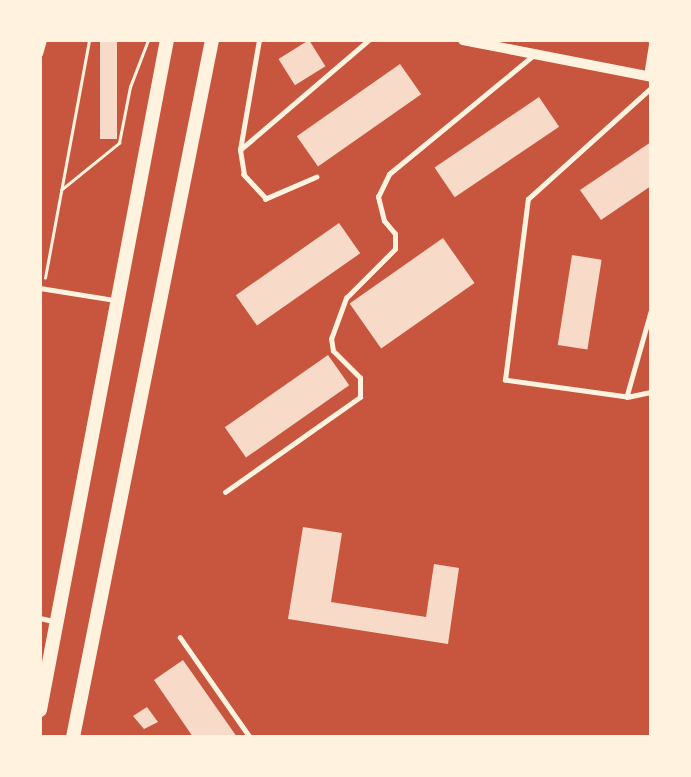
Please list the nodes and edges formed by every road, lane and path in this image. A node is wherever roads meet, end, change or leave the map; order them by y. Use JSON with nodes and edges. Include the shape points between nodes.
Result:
{"nodes":[{"id":1,"x":44,"y":40,"type":"edge"},
{"id":2,"x":89,"y":40,"type":"edge"},
{"id":3,"x":148,"y":40,"type":"edge"},
{"id":4,"x":167,"y":40,"type":"edge"},
{"id":5,"x":212,"y":40,"type":"edge"},
{"id":6,"x":259,"y":40,"type":"edge"},
{"id":7,"x":369,"y":40,"type":"edge"},
{"id":8,"x":463,"y":40,"type":"edge"},
{"id":9,"x":651,"y":45,"type":"edge"},
{"id":10,"x":40,"y":54,"type":"edge"},
{"id":11,"x":534,"y":54,"type":"junction"},
{"id":12,"x":649,"y":81,"type":"edge"},
{"id":13,"x":240,"y":150,"type":"junction"},
{"id":14,"x":317,"y":177,"type":"dead end"},
{"id":15,"x":61,"y":190,"type":"junction"},
{"id":16,"x":41,"y":288,"type":"edge"},
{"id":17,"x":118,"y":301,"type":"junction"},
{"id":18,"x":651,"y":312,"type":"edge"},
{"id":19,"x":651,"y":393,"type":"edge"},
{"id":20,"x":627,"y":397,"type":"junction"},
{"id":21,"x":225,"y":492,"type":"dead end"},
{"id":22,"x":40,"y":618,"type":"edge"},
{"id":23,"x":57,"y":621,"type":"junction"},
{"id":24,"x":180,"y":637,"type":"dead end"},
{"id":25,"x":40,"y":710,"type":"edge"},
{"id":26,"x":74,"y":737,"type":"edge"},
{"id":27,"x":250,"y":737,"type":"edge"}],
"edges":[{"from":1,"to":10,"type":"lane"},
{"from":2,"to":15,"type":"path"},
{"from":3,"to":15,"type":"path","via":[[130,87],[120,143]]},
{"from":4,"to":17,"type":"main road"},
{"from":5,"to":26,"type":"main road"},
{"from":6,"to":13,"type":"lane"},
{"from":7,"to":13,"type":"lane"},
{"from":8,"to":11,"type":"street"},
{"from":9,"to":12,"type":"lane"},
{"from":11,"to":12,"type":"street"},
{"from":11,"to":21,"type":"lane","via":[[389,174],[378,197],[384,221],[395,234],[395,249],[346,298],[331,338],[333,351],[360,378],[360,397]]},
{"from":12,"to":20,"type":"lane","via":[[528,199],[505,380]]},
{"from":13,"to":14,"type":"lane","via":[[244,176],[266,199]]},
{"from":15,"to":16,"type":"path"},
{"from":16,"to":17,"type":"lane"},
{"from":17,"to":23,"type":"main road"},
{"from":18,"to":20,"type":"lane"},
{"from":19,"to":20,"type":"lane"},
{"from":22,"to":23,"type":"lane"},
{"from":23,"to":25,"type":"main road"},
{"from":24,"to":27,"type":"lane"}]}
